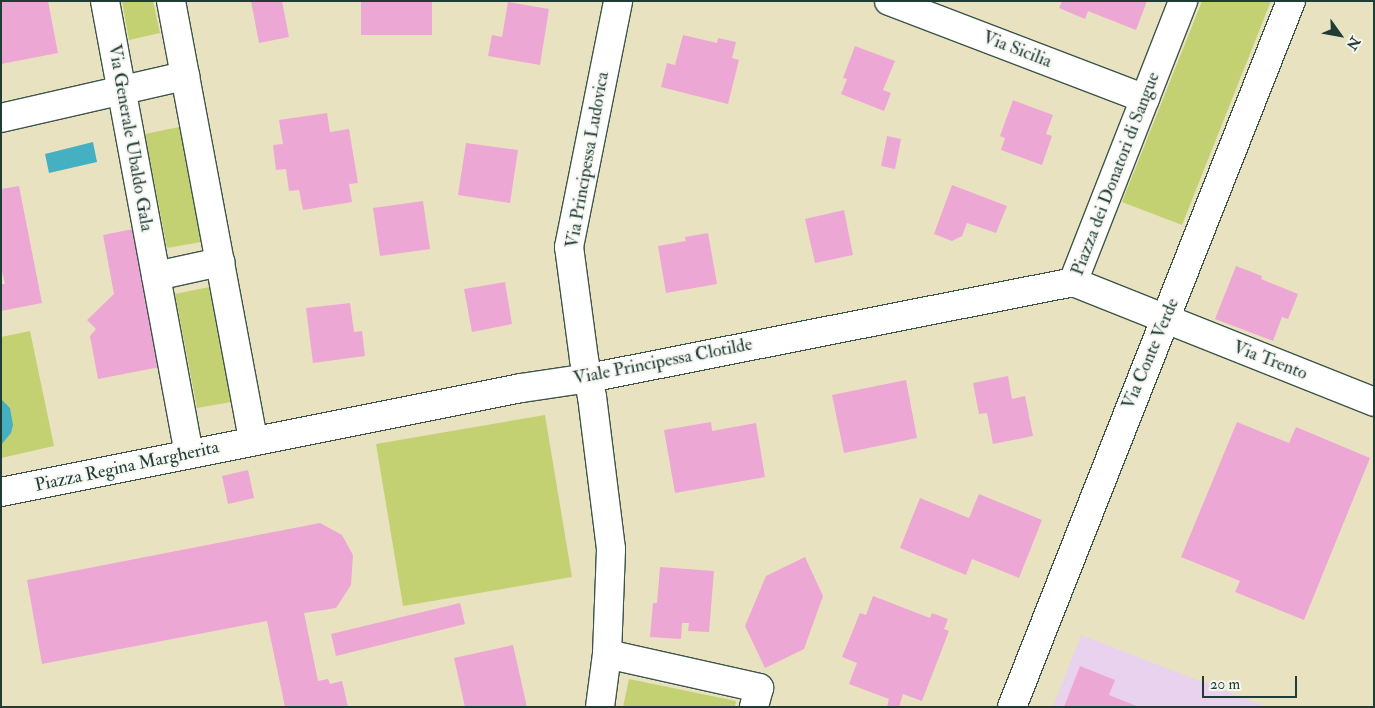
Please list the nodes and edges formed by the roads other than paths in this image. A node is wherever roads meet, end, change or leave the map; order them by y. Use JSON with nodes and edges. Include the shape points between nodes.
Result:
{"nodes":[{"id":1,"x":105,"y":1,"type":"edge"},
{"id":2,"x":171,"y":1,"type":"edge"},
{"id":3,"x":618,"y":1,"type":"edge"},
{"id":4,"x":889,"y":1,"type":"edge"},
{"id":5,"x":1183,"y":1,"type":"edge"},
{"id":6,"x":1291,"y":1,"type":"edge"},
{"id":7,"x":185,"y":76,"type":"junction"},
{"id":8,"x":122,"y":90,"type":"junction"},
{"id":9,"x":1145,"y":99,"type":"junction"},
{"id":10,"x":1,"y":118,"type":"edge"},
{"id":11,"x":220,"y":262,"type":"junction"},
{"id":12,"x":156,"y":276,"type":"junction"},
{"id":13,"x":1073,"y":282,"type":"junction"},
{"id":14,"x":1166,"y":321,"type":"junction"},
{"id":15,"x":588,"y":378,"type":"junction"},
{"id":16,"x":1374,"y":402,"type":"edge"},
{"id":17,"x":253,"y":441,"type":"junction"},
{"id":18,"x":189,"y":454,"type":"junction"},
{"id":19,"x":1,"y":492,"type":"edge"},
{"id":20,"x":607,"y":654,"type":"junction"},
{"id":21,"x":600,"y":707,"type":"edge"},
{"id":22,"x":754,"y":707,"type":"edge"},
{"id":23,"x":1012,"y":707,"type":"edge"}],
"edges":[{"from":1,"to":8,"type":"street","name":"Via Generale Ubaldo Gala"},
{"from":2,"to":7,"type":"street"},
{"from":3,"to":15,"type":"street","name":"Via Principessa Ludovica","via":[[569,247]]},
{"from":4,"to":9,"type":"street","name":"Via Sicilia"},
{"from":5,"to":9,"type":"street","name":"Piazza dei Donatori di Sangue"},
{"from":6,"to":14,"type":"street","name":"Via Conte Verde"},
{"from":7,"to":8,"type":"street"},
{"from":7,"to":11,"type":"street"},
{"from":8,"to":10,"type":"street"},
{"from":8,"to":12,"type":"street","name":"Via Generale Ubaldo Gala"},
{"from":9,"to":13,"type":"street","name":"Piazza dei Donatori di Sangue"},
{"from":11,"to":12,"type":"street"},
{"from":11,"to":17,"type":"street"},
{"from":12,"to":18,"type":"street","name":"Via Generale Ubaldo Gala"},
{"from":13,"to":14,"type":"street","name":"Piazza dei Donatori di Sangue"},
{"from":13,"to":15,"type":"street","name":"Viale Principessa Clotilde"},
{"from":14,"to":16,"type":"street","name":"Via Trento"},
{"from":14,"to":23,"type":"street","name":"Via Conte Verde","via":[[1130,404]]},
{"from":15,"to":17,"type":"street","name":"Viale Principessa Clotilde","via":[[521,388]]},
{"from":15,"to":20,"type":"street","name":"Via Principessa Ludovica","via":[[611,549]]},
{"from":17,"to":18,"type":"street","name":"Piazza Regina Margherita"},
{"from":18,"to":19,"type":"street","name":"Piazza Regina Margherita"},
{"from":20,"to":21,"type":"street","name":"Via Principessa Ludovica"},
{"from":20,"to":22,"type":"street","via":[[759,688]]}]}
